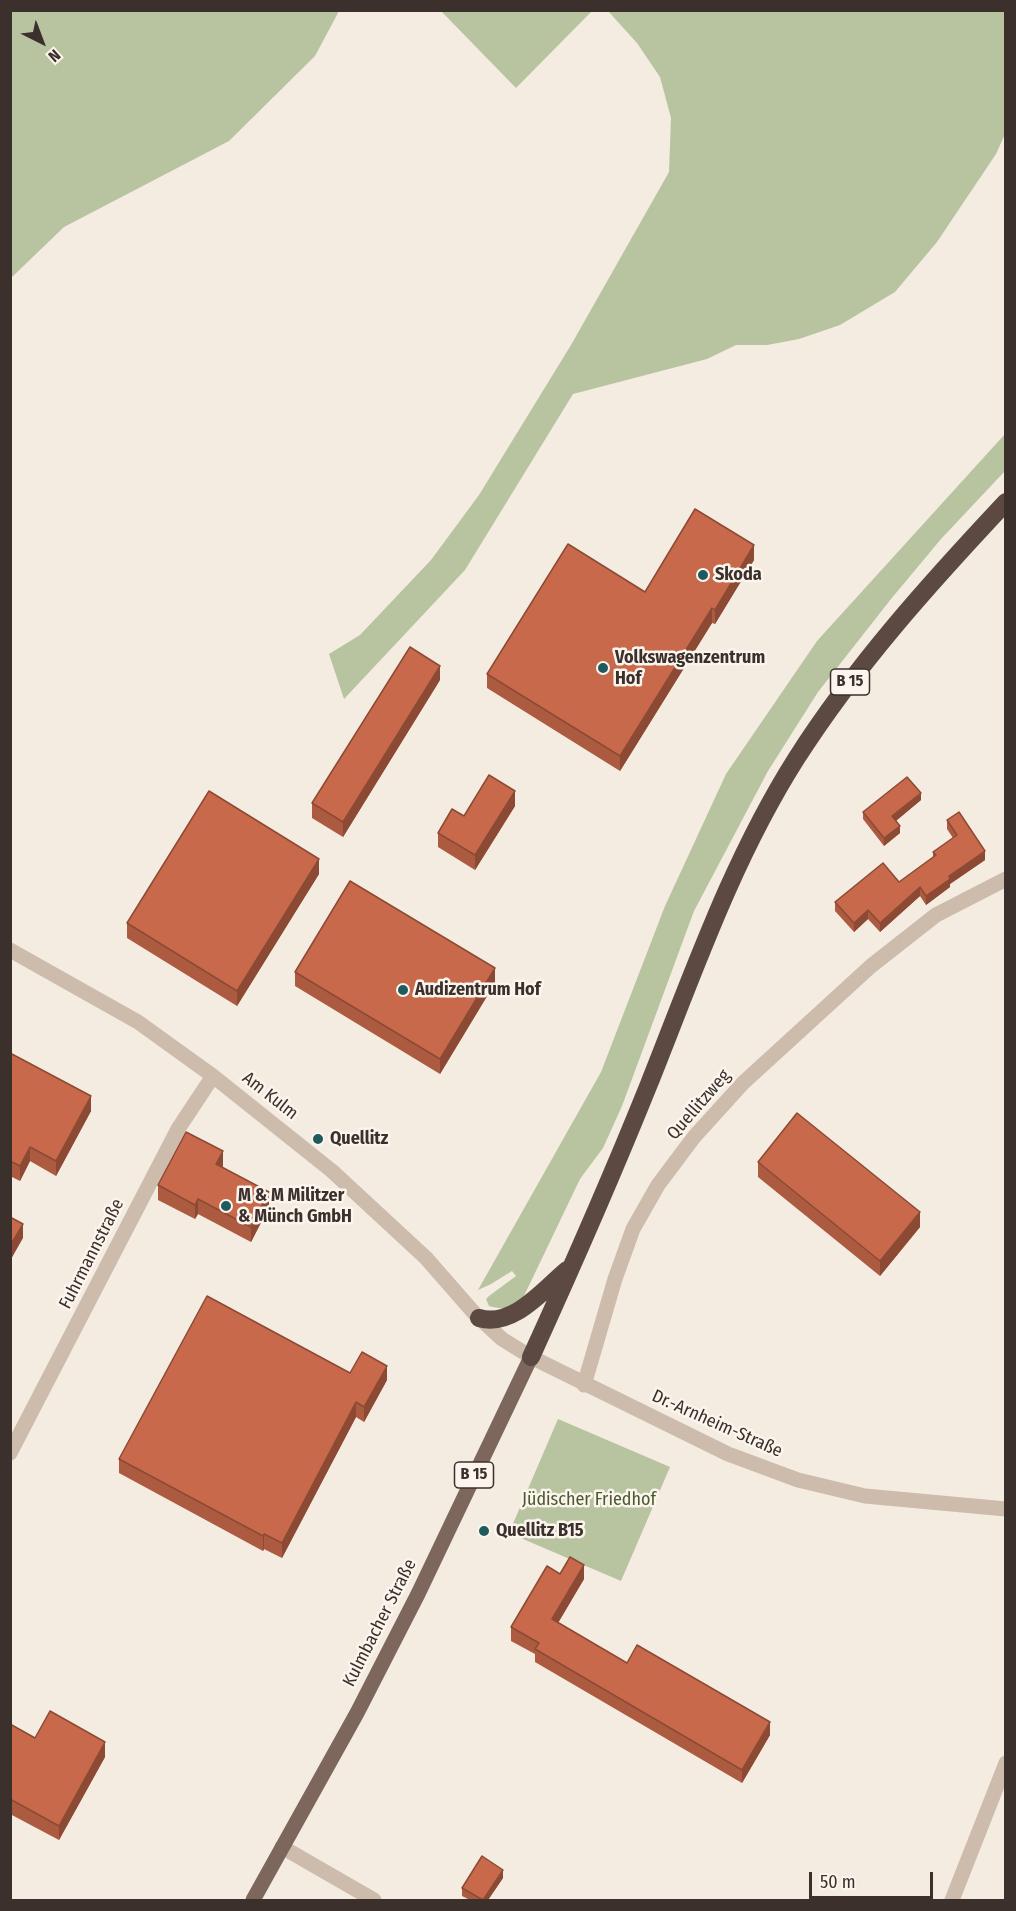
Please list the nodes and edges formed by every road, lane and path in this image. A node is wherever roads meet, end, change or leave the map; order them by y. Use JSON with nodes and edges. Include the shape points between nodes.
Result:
{"nodes":[{"id":1,"x":1005,"y":502,"type":"edge"},
{"id":2,"x":1005,"y":879,"type":"edge"},
{"id":3,"x":10,"y":950,"type":"edge"},
{"id":4,"x":213,"y":1076,"type":"junction"},
{"id":5,"x":573,"y":1265,"type":"junction"},
{"id":6,"x":479,"y":1318,"type":"junction"},
{"id":7,"x":531,"y":1357,"type":"junction"},
{"id":8,"x":584,"y":1385,"type":"junction"},
{"id":9,"x":10,"y":1453,"type":"edge"},
{"id":10,"x":1005,"y":1509,"type":"edge"},
{"id":11,"x":1005,"y":1763,"type":"edge"},
{"id":12,"x":282,"y":1847,"type":"junction"},
{"id":13,"x":253,"y":1900,"type":"edge"},
{"id":14,"x":374,"y":1900,"type":"edge"},
{"id":15,"x":952,"y":1900,"type":"edge"}],
"edges":[{"from":1,"to":5,"type":"highway","number":"B 15","via":[[861,666],[796,760],[714,918]]},
{"from":2,"to":8,"type":"street","name":"Quellitzweg","via":[[936,915],[870,966],[743,1083],[694,1137],[658,1185],[633,1229]]},
{"from":3,"to":4,"type":"street","name":"Am Kulm","via":[[138,1022]]},
{"from":4,"to":6,"type":"street","name":"Am Kulm","via":[[332,1171],[426,1258]]},
{"from":4,"to":9,"type":"street","name":"Fuhrmannstraße","via":[[178,1129]]},
{"from":5,"to":6,"type":"highway","via":[[516,1312],[499,1319]]},
{"from":5,"to":7,"type":"highway","number":"B 15"},
{"from":6,"to":7,"type":"street","name":"Am Kulm"},
{"from":7,"to":8,"type":"street","name":"Dr.-Arnheim-Straße"},
{"from":7,"to":12,"type":"main road","name":"Kulmbacher Straße","number":"B 15","via":[[413,1604]]},
{"from":8,"to":10,"type":"street","name":"Dr.-Arnheim-Straße","via":[[728,1454],[798,1480],[865,1496]]},
{"from":11,"to":15,"type":"street"},
{"from":12,"to":13,"type":"main road","name":"Kulmbacher Straße","number":"B 15"},
{"from":12,"to":14,"type":"street"}]}
